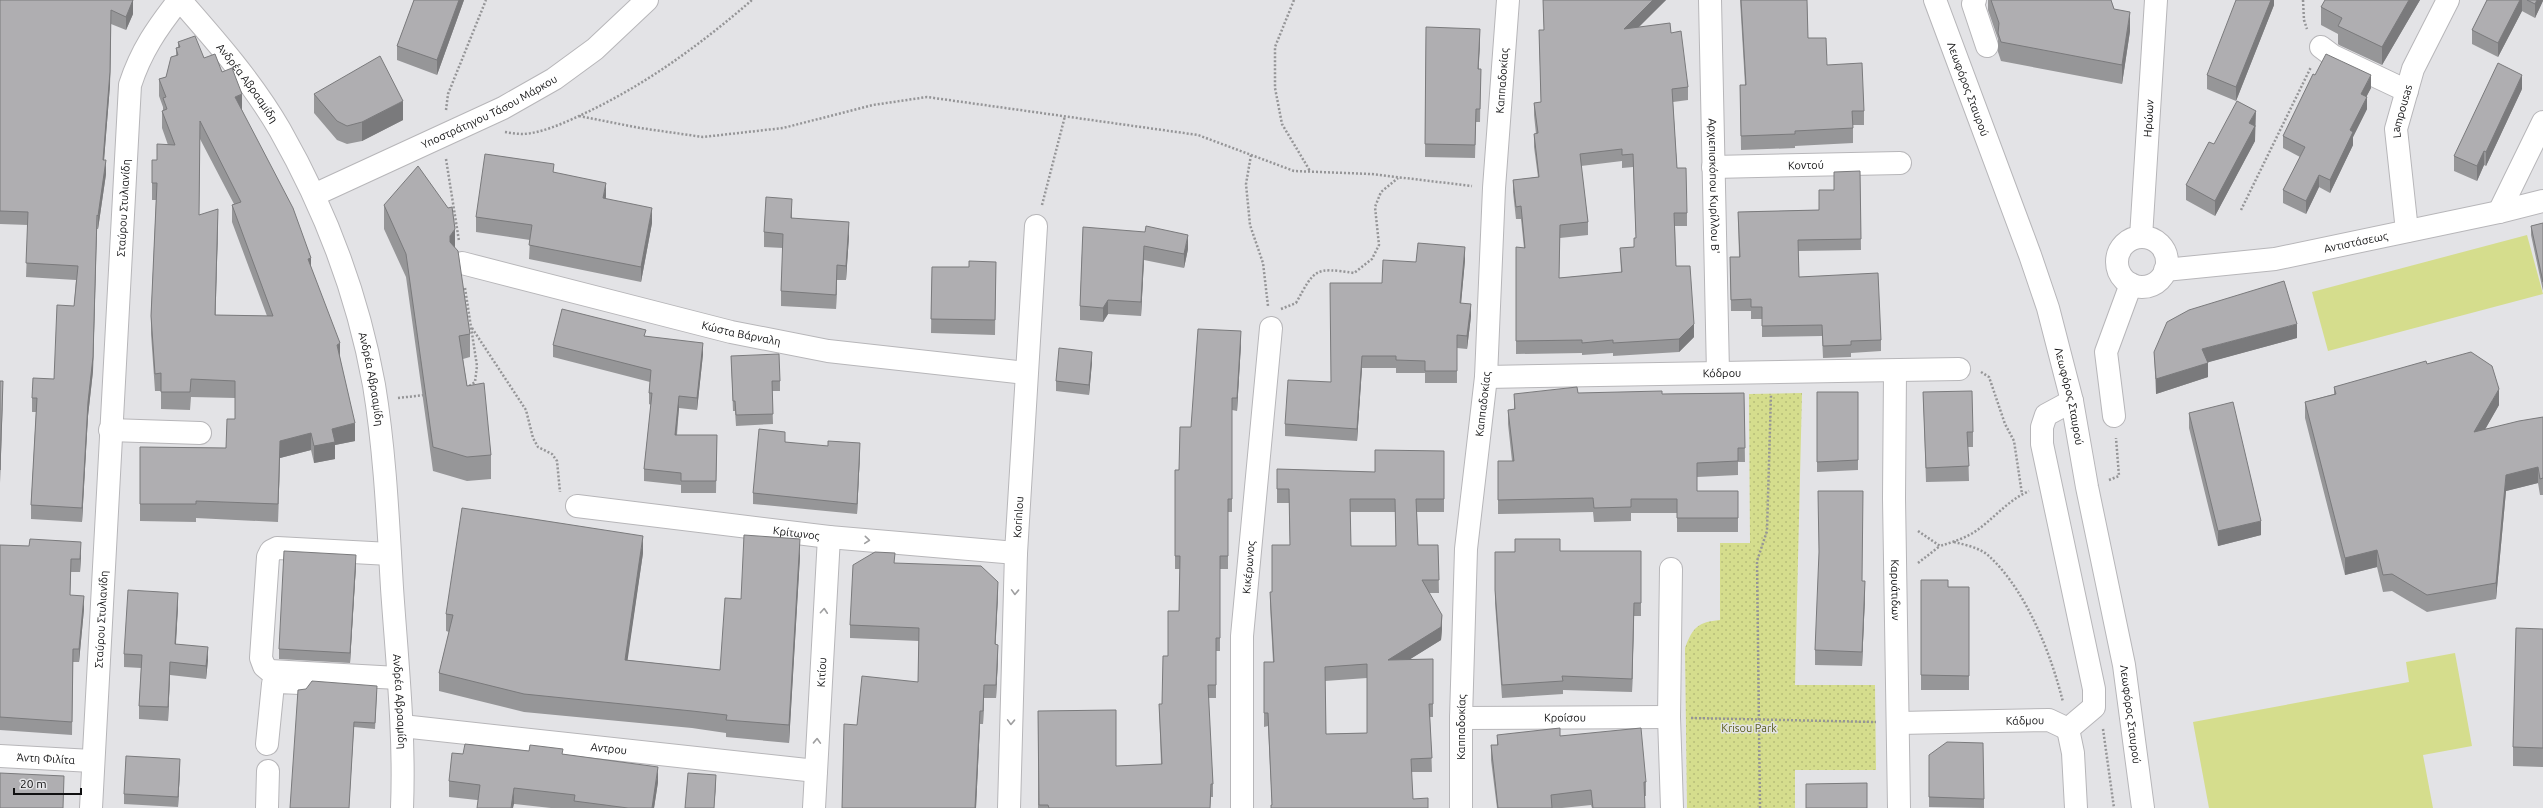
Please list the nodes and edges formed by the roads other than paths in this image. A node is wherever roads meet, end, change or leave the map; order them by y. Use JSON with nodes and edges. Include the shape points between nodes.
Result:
{"nodes":[{"id":1,"x":180,"y":0,"type":"edge"},
{"id":2,"x":647,"y":0,"type":"edge"},
{"id":3,"x":1508,"y":0,"type":"edge"},
{"id":4,"x":1710,"y":0,"type":"edge"},
{"id":5,"x":1935,"y":0,"type":"edge"},
{"id":6,"x":1975,"y":0,"type":"edge"},
{"id":7,"x":2156,"y":0,"type":"edge"},
{"id":8,"x":2448,"y":0,"type":"edge"},
{"id":9,"x":1987,"y":46,"type":"dead end"},
{"id":10,"x":2321,"y":47,"type":"road end"},
{"id":11,"x":2407,"y":91,"type":"junction"},
{"id":12,"x":2543,"y":122,"type":"edge"},
{"id":13,"x":1900,"y":163,"type":"dead end"},
{"id":14,"x":1713,"y":167,"type":"junction"},
{"id":15,"x":314,"y":195,"type":"junction"},
{"id":16,"x":2543,"y":201,"type":"edge"},
{"id":17,"x":2499,"y":212,"type":"junction"},
{"id":18,"x":1036,"y":226,"type":"road end"},
{"id":19,"x":2407,"y":231,"type":"junction"},
{"id":20,"x":2141,"y":237,"type":"junction"},
{"id":21,"x":462,"y":263,"type":"road end"},
{"id":22,"x":2165,"y":270,"type":"junction"},
{"id":23,"x":2131,"y":284,"type":"junction"},
{"id":24,"x":1270,"y":328,"type":"road end"},
{"id":25,"x":1959,"y":369,"type":"road end"},
{"id":26,"x":1895,"y":372,"type":"junction"},
{"id":27,"x":1026,"y":373,"type":"junction"},
{"id":28,"x":1718,"y":373,"type":"junction"},
{"id":29,"x":1486,"y":377,"type":"junction"},
{"id":30,"x":2072,"y":401,"type":"junction"},
{"id":31,"x":2114,"y":416,"type":"road end"},
{"id":32,"x":110,"y":430,"type":"junction"},
{"id":33,"x":200,"y":433,"type":"dead end"},
{"id":34,"x":577,"y":506,"type":"road end"},
{"id":35,"x":829,"y":537,"type":"junction"},
{"id":36,"x":1016,"y":553,"type":"junction"},
{"id":37,"x":390,"y":554,"type":"junction"},
{"id":38,"x":1671,"y":568,"type":"dead end"},
{"id":39,"x":399,"y":683,"type":"junction"},
{"id":40,"x":1669,"y":717,"type":"junction"},
{"id":41,"x":1461,"y":718,"type":"junction"},
{"id":42,"x":1899,"y":723,"type":"junction"},
{"id":43,"x":402,"y":726,"type":"junction"},
{"id":44,"x":2068,"y":729,"type":"junction"},
{"id":45,"x":267,"y":744,"type":"dead end"},
{"id":46,"x":0,"y":756,"type":"edge"},
{"id":47,"x":92,"y":761,"type":"junction"},
{"id":48,"x":268,"y":771,"type":"dead end"},
{"id":49,"x":816,"y":771,"type":"junction"},
{"id":50,"x":90,"y":808,"type":"edge"},
{"id":51,"x":267,"y":808,"type":"edge"},
{"id":52,"x":402,"y":808,"type":"edge"},
{"id":53,"x":814,"y":808,"type":"edge"},
{"id":54,"x":1009,"y":808,"type":"edge"},
{"id":55,"x":1242,"y":808,"type":"edge"},
{"id":56,"x":1461,"y":808,"type":"edge"},
{"id":57,"x":1672,"y":808,"type":"edge"},
{"id":58,"x":1899,"y":808,"type":"edge"},
{"id":59,"x":2076,"y":808,"type":"edge"},
{"id":60,"x":2143,"y":808,"type":"edge"}],
"edges":[{"from":1,"to":15,"type":"street","name":"Ανδρέα Αβρααμίδη","via":[[232,60],[279,129]]},
{"from":1,"to":32,"type":"street","name":"Σταύρου Στυλιανίδη","via":[[153,34],[138,59],[130,85]]},
{"from":2,"to":15,"type":"street","name":"Υποστράτηγου Τάσου Μάρκου","via":[[595,49],[554,79],[479,119]]},
{"from":3,"to":29,"type":"street","name":"Καππαδοκίας","via":[[1494,188]]},
{"from":4,"to":14,"type":"street","name":"Αρχιεπισκόπου Κυρίλλου Β'"},
{"from":5,"to":30,"type":"street","name":"Λεωφόρος Σταυρού","via":[[2030,255],[2048,308]]},
{"from":6,"to":9,"type":"street","via":[[1973,4]]},
{"from":7,"to":20,"type":"street","name":"Ηρώων"},
{"from":8,"to":11,"type":"street","name":"Lampousas","via":[[2413,69]]},
{"from":10,"to":11,"type":"street","via":[[2333,56]]},
{"from":11,"to":19,"type":"street","name":"Lampousas","via":[[2396,129]]},
{"from":12,"to":17,"type":"street"},
{"from":13,"to":14,"type":"street","name":"Κοντού"},
{"from":14,"to":28,"type":"street","name":"Αρχιεπισκόπου Κυρίλλου Β'"},
{"from":15,"to":37,"type":"street","name":"Ανδρέα Αβρααμίδη","via":[[347,278],[376,400]]},
{"from":16,"to":17,"type":"street","name":"Αντιστάσεως"},
{"from":17,"to":19,"type":"street","name":"Αντιστάσεως"},
{"from":18,"to":27,"type":"street","name":"Korinlou"},
{"from":19,"to":22,"type":"street","name":"Αντιστάσεως","via":[[2275,259]]},
{"from":20,"to":22,"type":"street","via":[[2156,241],[2162,247],[2167,262]]},
{"from":20,"to":23,"type":"street","via":[[2126,243],[2118,257],[2120,273]]},
{"from":21,"to":27,"type":"street","name":"Κώστα Βάρναλη","via":[[731,332],[842,352]]},
{"from":22,"to":23,"type":"street","via":[[2155,283],[2147,286]]},
{"from":23,"to":31,"type":"street","via":[[2106,352]]},
{"from":24,"to":55,"type":"street","name":"Κικέρωνος","via":[[1242,636]]},
{"from":25,"to":26,"type":"street","name":"Κόδρου"},
{"from":26,"to":28,"type":"street","name":"Κόδρου"},
{"from":26,"to":42,"type":"street","name":"Καρυάτιδων","via":[[1894,498]]},
{"from":27,"to":36,"type":"street","name":"Korinlou"},
{"from":28,"to":29,"type":"street","name":"Κόδρου"},
{"from":29,"to":41,"type":"street","name":"Καππαδοκίας","via":[[1466,549]]},
{"from":30,"to":44,"type":"street","via":[[2046,415],[2042,427],[2042,444],[2094,689],[2094,707]]},
{"from":30,"to":60,"type":"street","name":"Λεωφόρος Σταυρού","via":[[2124,664]]},
{"from":32,"to":33,"type":"street"},
{"from":32,"to":47,"type":"street","name":"Σταύρου Στυλιανίδη"},
{"from":34,"to":35,"type":"street","name":"Κρίτωνος"},
{"from":35,"to":36,"type":"street","name":"Κρίτωνος","one_way":true},
{"from":49,"to":35,"type":"street","name":"Κιτίου","one_way":true},
{"from":36,"to":54,"type":"street","name":"Korinlou","one_way":true},
{"from":37,"to":39,"type":"street","name":"Ανδρέα Αβρααμίδη"},
{"from":37,"to":39,"type":"street","via":[[277,548],[271,551],[268,557],[261,658],[264,666],[270,671]]},
{"from":38,"to":40,"type":"street"},
{"from":39,"to":43,"type":"street","name":"Ανδρέα Αβρααμίδη"},
{"from":39,"to":45,"type":"street","via":[[273,684]]},
{"from":40,"to":41,"type":"street","name":"Κροίσου"},
{"from":40,"to":57,"type":"street"},
{"from":41,"to":56,"type":"street","name":"Καππαδοκίας"},
{"from":42,"to":44,"type":"street","name":"Κάδμου","via":[[2048,720]]},
{"from":42,"to":58,"type":"street","name":"Καρυάτιδων"},
{"from":43,"to":49,"type":"street","name":"Αντρου"},
{"from":43,"to":52,"type":"street","name":"Ανδρέα Αβρααμίδη"},
{"from":44,"to":59,"type":"street","via":[[2073,752]]},
{"from":46,"to":47,"type":"street","name":"Άντη Φιλίτα"},
{"from":47,"to":50,"type":"street","name":"Σταύρου Στυλιανίδη"},
{"from":48,"to":51,"type":"street"},
{"from":49,"to":53,"type":"street","name":"Κιτίου"}]}
